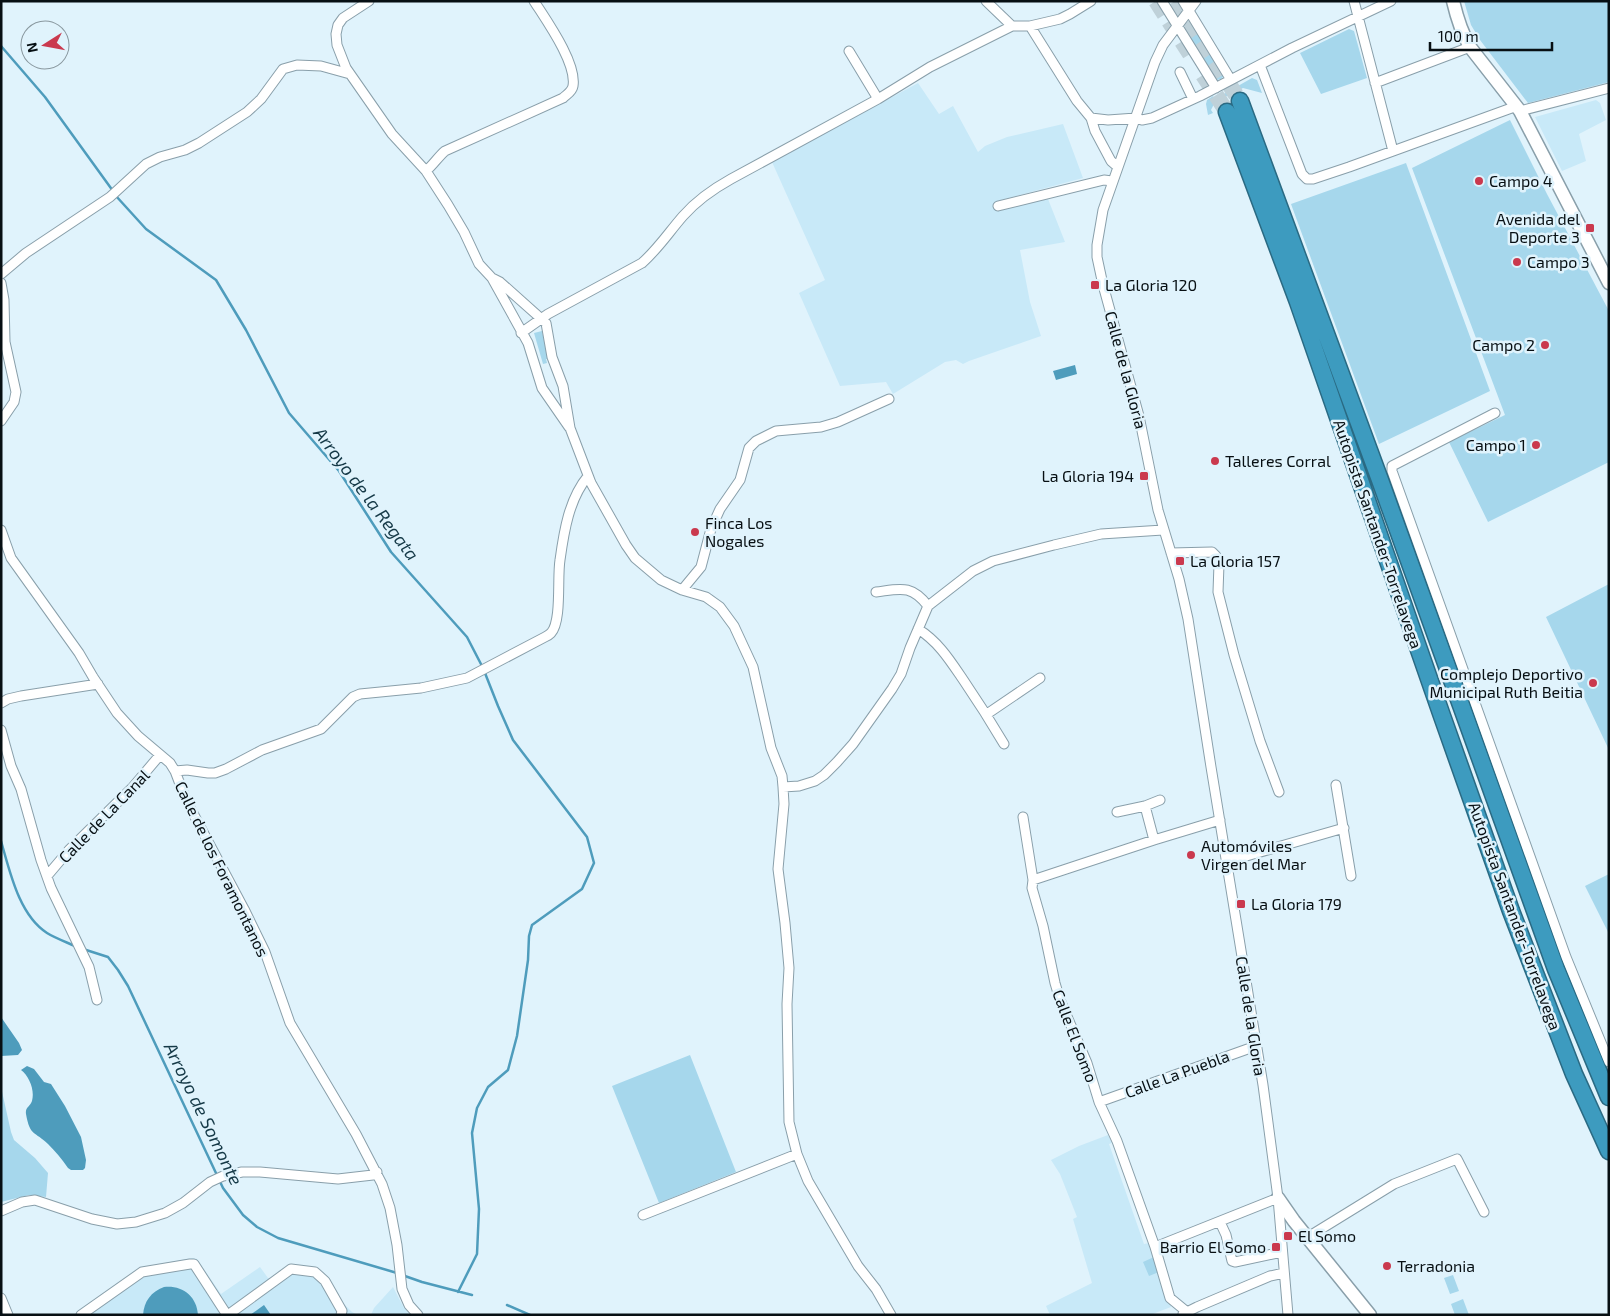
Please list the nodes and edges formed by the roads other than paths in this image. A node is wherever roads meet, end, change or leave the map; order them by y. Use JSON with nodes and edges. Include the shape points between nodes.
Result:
{"nodes":[{"id":1,"x":369,"y":1,"type":"edge"},
{"id":2,"x":534,"y":1,"type":"edge"},
{"id":3,"x":986,"y":1,"type":"edge"},
{"id":4,"x":1091,"y":1,"type":"edge"},
{"id":5,"x":1162,"y":1,"type":"edge"},
{"id":6,"x":1183,"y":1,"type":"edge"},
{"id":7,"x":1196,"y":1,"type":"edge"},
{"id":8,"x":1354,"y":1,"type":"edge"},
{"id":9,"x":1391,"y":1,"type":"edge"},
{"id":10,"x":1453,"y":1,"type":"edge"},
{"id":11,"x":1189,"y":10,"type":"junction"},
{"id":12,"x":1358,"y":16,"type":"junction"},
{"id":13,"x":1012,"y":26,"type":"junction"},
{"id":14,"x":1030,"y":26,"type":"junction"},
{"id":15,"x":1178,"y":26,"type":"junction"},
{"id":16,"x":1470,"y":47,"type":"junction"},
{"id":17,"x":849,"y":51,"type":"dead end"},
{"id":18,"x":1260,"y":65,"type":"junction"},
{"id":19,"x":1180,"y":72,"type":"dead end"},
{"id":20,"x":350,"y":74,"type":"junction"},
{"id":21,"x":1231,"y":80,"type":"junction"},
{"id":22,"x":1375,"y":82,"type":"junction"},
{"id":23,"x":1216,"y":88,"type":"junction"},
{"id":24,"x":1609,"y":88,"type":"edge"},
{"id":25,"x":878,"y":99,"type":"junction"},
{"id":26,"x":1193,"y":99,"type":"junction"},
{"id":27,"x":1518,"y":108,"type":"junction"},
{"id":28,"x":1091,"y":118,"type":"junction"},
{"id":29,"x":1136,"y":118,"type":"junction"},
{"id":30,"x":1393,"y":151,"type":"junction"},
{"id":31,"x":1118,"y":167,"type":"junction"},
{"id":32,"x":426,"y":171,"type":"junction"},
{"id":33,"x":1112,"y":181,"type":"junction"},
{"id":34,"x":998,"y":206,"type":"dead end"},
{"id":35,"x":1,"y":274,"type":"edge"},
{"id":36,"x":492,"y":278,"type":"junction"},
{"id":37,"x":1,"y":283,"type":"edge"},
{"id":38,"x":1609,"y":283,"type":"edge"},
{"id":39,"x":541,"y":319,"type":"junction"},
{"id":40,"x":522,"y":333,"type":"junction"},
{"id":41,"x":889,"y":399,"type":"dead end"},
{"id":42,"x":1495,"y":413,"type":"dead end"},
{"id":43,"x":1,"y":421,"type":"edge"},
{"id":44,"x":570,"y":428,"type":"junction"},
{"id":45,"x":588,"y":476,"type":"junction"},
{"id":46,"x":1,"y":530,"type":"edge"},
{"id":47,"x":1164,"y":530,"type":"junction"},
{"id":48,"x":1171,"y":552,"type":"junction"},
{"id":49,"x":682,"y":590,"type":"junction"},
{"id":50,"x":876,"y":592,"type":"dead end"},
{"id":51,"x":928,"y":606,"type":"junction"},
{"id":52,"x":918,"y":629,"type":"junction"},
{"id":53,"x":1040,"y":678,"type":"dead end"},
{"id":54,"x":98,"y":684,"type":"junction"},
{"id":55,"x":1,"y":703,"type":"edge"},
{"id":56,"x":987,"y":714,"type":"junction"},
{"id":57,"x":1,"y":730,"type":"edge"},
{"id":58,"x":1004,"y":744,"type":"dead end"},
{"id":59,"x":160,"y":755,"type":"junction"},
{"id":60,"x":175,"y":771,"type":"junction"},
{"id":61,"x":1336,"y":784,"type":"dead end"},
{"id":62,"x":783,"y":788,"type":"junction"},
{"id":63,"x":1279,"y":792,"type":"dead end"},
{"id":64,"x":1160,"y":800,"type":"dead end"},
{"id":65,"x":1145,"y":806,"type":"junction"},
{"id":66,"x":1117,"y":812,"type":"dead end"},
{"id":67,"x":1023,"y":817,"type":"dead end"},
{"id":68,"x":1220,"y":820,"type":"junction"},
{"id":69,"x":1344,"y":828,"type":"junction"},
{"id":70,"x":1154,"y":840,"type":"junction"},
{"id":71,"x":1226,"y":859,"type":"junction"},
{"id":72,"x":47,"y":876,"type":"junction"},
{"id":73,"x":1352,"y":876,"type":"dead end"},
{"id":74,"x":1033,"y":880,"type":"junction"},
{"id":75,"x":97,"y":1000,"type":"dead end"},
{"id":76,"x":1256,"y":1046,"type":"junction"},
{"id":77,"x":1609,"y":1062,"type":"edge"},
{"id":78,"x":1609,"y":1097,"type":"edge"},
{"id":79,"x":1099,"y":1102,"type":"junction"},
{"id":80,"x":1609,"y":1150,"type":"edge"},
{"id":81,"x":797,"y":1154,"type":"junction"},
{"id":82,"x":377,"y":1172,"type":"junction"},
{"id":83,"x":1278,"y":1198,"type":"junction"},
{"id":84,"x":1,"y":1211,"type":"edge"},
{"id":85,"x":1484,"y":1212,"type":"dead end"},
{"id":86,"x":1279,"y":1214,"type":"junction"},
{"id":87,"x":643,"y":1215,"type":"dead end"},
{"id":88,"x":1294,"y":1220,"type":"junction"},
{"id":89,"x":1220,"y":1222,"type":"junction"},
{"id":90,"x":1308,"y":1236,"type":"junction"},
{"id":91,"x":1155,"y":1247,"type":"junction"},
{"id":92,"x":1282,"y":1252,"type":"junction"},
{"id":93,"x":1284,"y":1273,"type":"junction"},
{"id":94,"x":1,"y":1298,"type":"edge"},
{"id":95,"x":1184,"y":1313,"type":"edge"},
{"id":96,"x":344,"y":1314,"type":"edge"},
{"id":97,"x":8,"y":1315,"type":"edge"},
{"id":98,"x":81,"y":1315,"type":"edge"},
{"id":99,"x":227,"y":1315,"type":"edge"},
{"id":100,"x":417,"y":1315,"type":"edge"},
{"id":101,"x":891,"y":1315,"type":"edge"},
{"id":102,"x":1288,"y":1315,"type":"edge"},
{"id":103,"x":1370,"y":1315,"type":"edge"}],
"edges":[{"from":1,"to":20,"type":"street","via":[[338,25],[337,45]]},
{"from":2,"to":32,"type":"street","via":[[564,52],[573,87],[563,98],[446,151]]},
{"from":3,"to":13,"type":"street"},
{"from":4,"to":14,"type":"street","via":[[1060,19]]},
{"from":5,"to":15,"type":"street"},
{"from":6,"to":11,"type":"street"},
{"from":7,"to":11,"type":"street","name":"Calle de la Gloria"},
{"from":8,"to":12,"type":"street"},
{"from":9,"to":12,"type":"street"},
{"from":10,"to":16,"type":"main road","via":[[1460,30]]},
{"from":11,"to":15,"type":"street","name":"Calle de la Gloria"},
{"from":11,"to":21,"type":"street"},
{"from":12,"to":18,"type":"street"},
{"from":12,"to":22,"type":"street"},
{"from":13,"to":14,"type":"street"},
{"from":13,"to":25,"type":"street","via":[[930,67]]},
{"from":14,"to":28,"type":"street"},
{"from":15,"to":23,"type":"street"},
{"from":15,"to":29,"type":"street","name":"Calle de la Gloria","via":[[1155,62]]},
{"from":16,"to":22,"type":"street"},
{"from":16,"to":27,"type":"main road"},
{"from":17,"to":25,"type":"street"},
{"from":18,"to":21,"type":"street"},
{"from":18,"to":30,"type":"street","via":[[1302,174],[1307,179]]},
{"from":19,"to":26,"type":"street"},
{"from":20,"to":32,"type":"street","via":[[392,134]]},
{"from":20,"to":35,"type":"street","via":[[297,64],[284,69],[247,112],[199,143],[146,164],[110,197],[26,253]]},
{"from":21,"to":23,"type":"street"},
{"from":22,"to":30,"type":"street"},
{"from":23,"to":26,"type":"street"},
{"from":24,"to":27,"type":"street"},
{"from":25,"to":39,"type":"street","via":[[707,193],[642,263]]},
{"from":26,"to":29,"type":"street","via":[[1152,118]]},
{"from":27,"to":30,"type":"street"},
{"from":27,"to":38,"type":"main road"},
{"from":28,"to":29,"type":"street"},
{"from":28,"to":31,"type":"street","via":[[1111,161]]},
{"from":29,"to":31,"type":"street","name":"Calle de la Gloria"},
{"from":31,"to":33,"type":"street","name":"Calle de la Gloria"},
{"from":32,"to":36,"type":"street","via":[[464,232],[479,264]]},
{"from":33,"to":34,"type":"street","via":[[1104,180]]},
{"from":33,"to":47,"type":"street","name":"Calle de la Gloria","via":[[1100,221],[1097,256]]},
{"from":36,"to":39,"type":"street"},
{"from":36,"to":40,"type":"street"},
{"from":37,"to":43,"type":"street","via":[[5,342],[16,392],[14,402]]},
{"from":39,"to":40,"type":"street"},
{"from":39,"to":44,"type":"street","via":[[546,323],[552,356],[563,386]]},
{"from":40,"to":44,"type":"street","via":[[542,388]]},
{"from":41,"to":49,"type":"street","via":[[838,422],[821,427],[776,431],[756,441],[749,448],[740,480],[711,529],[701,567]]},
{"from":42,"to":77,"type":"street","via":[[1392,466],[1392,471],[1562,948]]},
{"from":44,"to":45,"type":"street"},
{"from":45,"to":49,"type":"street","via":[[635,558],[660,580]]},
{"from":45,"to":60,"type":"street","via":[[569,514],[552,633],[467,678],[437,686],[360,694],[321,729],[262,750],[226,769],[215,773]]},
{"from":46,"to":54,"type":"street","name":"Calle de los Foramontanos","via":[[11,558]]},
{"from":47,"to":48,"type":"street","name":"Calle de la Gloria"},
{"from":47,"to":51,"type":"street","via":[[1102,534],[993,561]]},
{"from":48,"to":63,"type":"street","via":[[1212,552],[1216,556],[1219,564],[1218,592],[1234,656]]},
{"from":48,"to":68,"type":"street","name":"Calle de la Gloria","via":[[1188,619]]},
{"from":49,"to":62,"type":"street","via":[[713,601],[734,626],[753,667]]},
{"from":50,"to":51,"type":"street","via":[[911,590]]},
{"from":51,"to":52,"type":"street"},
{"from":52,"to":56,"type":"street","via":[[927,634],[951,661]]},
{"from":52,"to":62,"type":"street","via":[[902,674],[845,753],[815,781]]},
{"from":53,"to":56,"type":"street"},
{"from":54,"to":55,"type":"street","via":[[21,696]]},
{"from":54,"to":59,"type":"street","name":"Calle de los Foramontanos","via":[[117,713]]},
{"from":56,"to":58,"type":"street"},
{"from":57,"to":72,"type":"street","name":"Calle de La Canal"},
{"from":59,"to":60,"type":"street","name":"Calle de los Foramontanos"},
{"from":59,"to":72,"type":"street","name":"Calle de La Canal"},
{"from":60,"to":82,"type":"street","name":"Calle de los Foramontanos","via":[[186,800],[265,952],[290,1023]]},
{"from":61,"to":69,"type":"street"},
{"from":62,"to":81,"type":"street","via":[[778,869],[788,968],[789,1122]]},
{"from":64,"to":65,"type":"street"},
{"from":65,"to":66,"type":"street"},
{"from":65,"to":70,"type":"street"},
{"from":67,"to":74,"type":"street","name":"Calle El Somo"},
{"from":68,"to":70,"type":"street"},
{"from":68,"to":71,"type":"street","name":"Calle de la Gloria"},
{"from":69,"to":71,"type":"street"},
{"from":69,"to":73,"type":"street"},
{"from":70,"to":74,"type":"street"},
{"from":71,"to":76,"type":"street","name":"Calle de la Gloria"},
{"from":72,"to":75,"type":"street","name":"Calle de La Canal","via":[[88,967]]},
{"from":74,"to":79,"type":"street","name":"Calle El Somo","via":[[1032,888],[1048,944],[1054,983],[1087,1063]]},
{"from":76,"to":79,"type":"street","name":"Calle La Puebla"},
{"from":76,"to":83,"type":"street","name":"Calle de la Gloria"},
{"from":78,"to":80,"type":"highway","name":"Autopista Santander-Torrelavega","via":[[1549,951],[1380,480],[1234,107],[1301,311],[1511,911],[1574,1074]]},
{"from":79,"to":91,"type":"street","name":"Calle El Somo","via":[[1117,1141]]},
{"from":81,"to":87,"type":"street"},
{"from":81,"to":101,"type":"street","via":[[808,1181]]},
{"from":82,"to":84,"type":"street","via":[[338,1179],[242,1172],[210,1182],[165,1213],[117,1224],[35,1200]]},
{"from":82,"to":100,"type":"street","name":"Calle de los Foramontanos","via":[[390,1208],[401,1284],[409,1305]]},
{"from":83,"to":86,"type":"street","name":"Calle de la Gloria"},
{"from":83,"to":88,"type":"main road"},
{"from":83,"to":89,"type":"street"},
{"from":85,"to":90,"type":"street","via":[[1457,1159],[1394,1184]]},
{"from":86,"to":88,"type":"main road"},
{"from":86,"to":92,"type":"street"},
{"from":88,"to":90,"type":"main road"},
{"from":89,"to":91,"type":"street"},
{"from":89,"to":92,"type":"street","via":[[1232,1261]]},
{"from":90,"to":103,"type":"main road"},
{"from":91,"to":95,"type":"street","name":"Calle El Somo","via":[[1170,1298]]},
{"from":92,"to":93,"type":"street"},
{"from":93,"to":95,"type":"street"},
{"from":93,"to":102,"type":"street"},
{"from":94,"to":97,"type":"street"},
{"from":96,"to":99,"type":"street","via":[[325,1281],[315,1272],[291,1270]]},
{"from":98,"to":99,"type":"street","via":[[142,1272],[194,1264]]}]}
